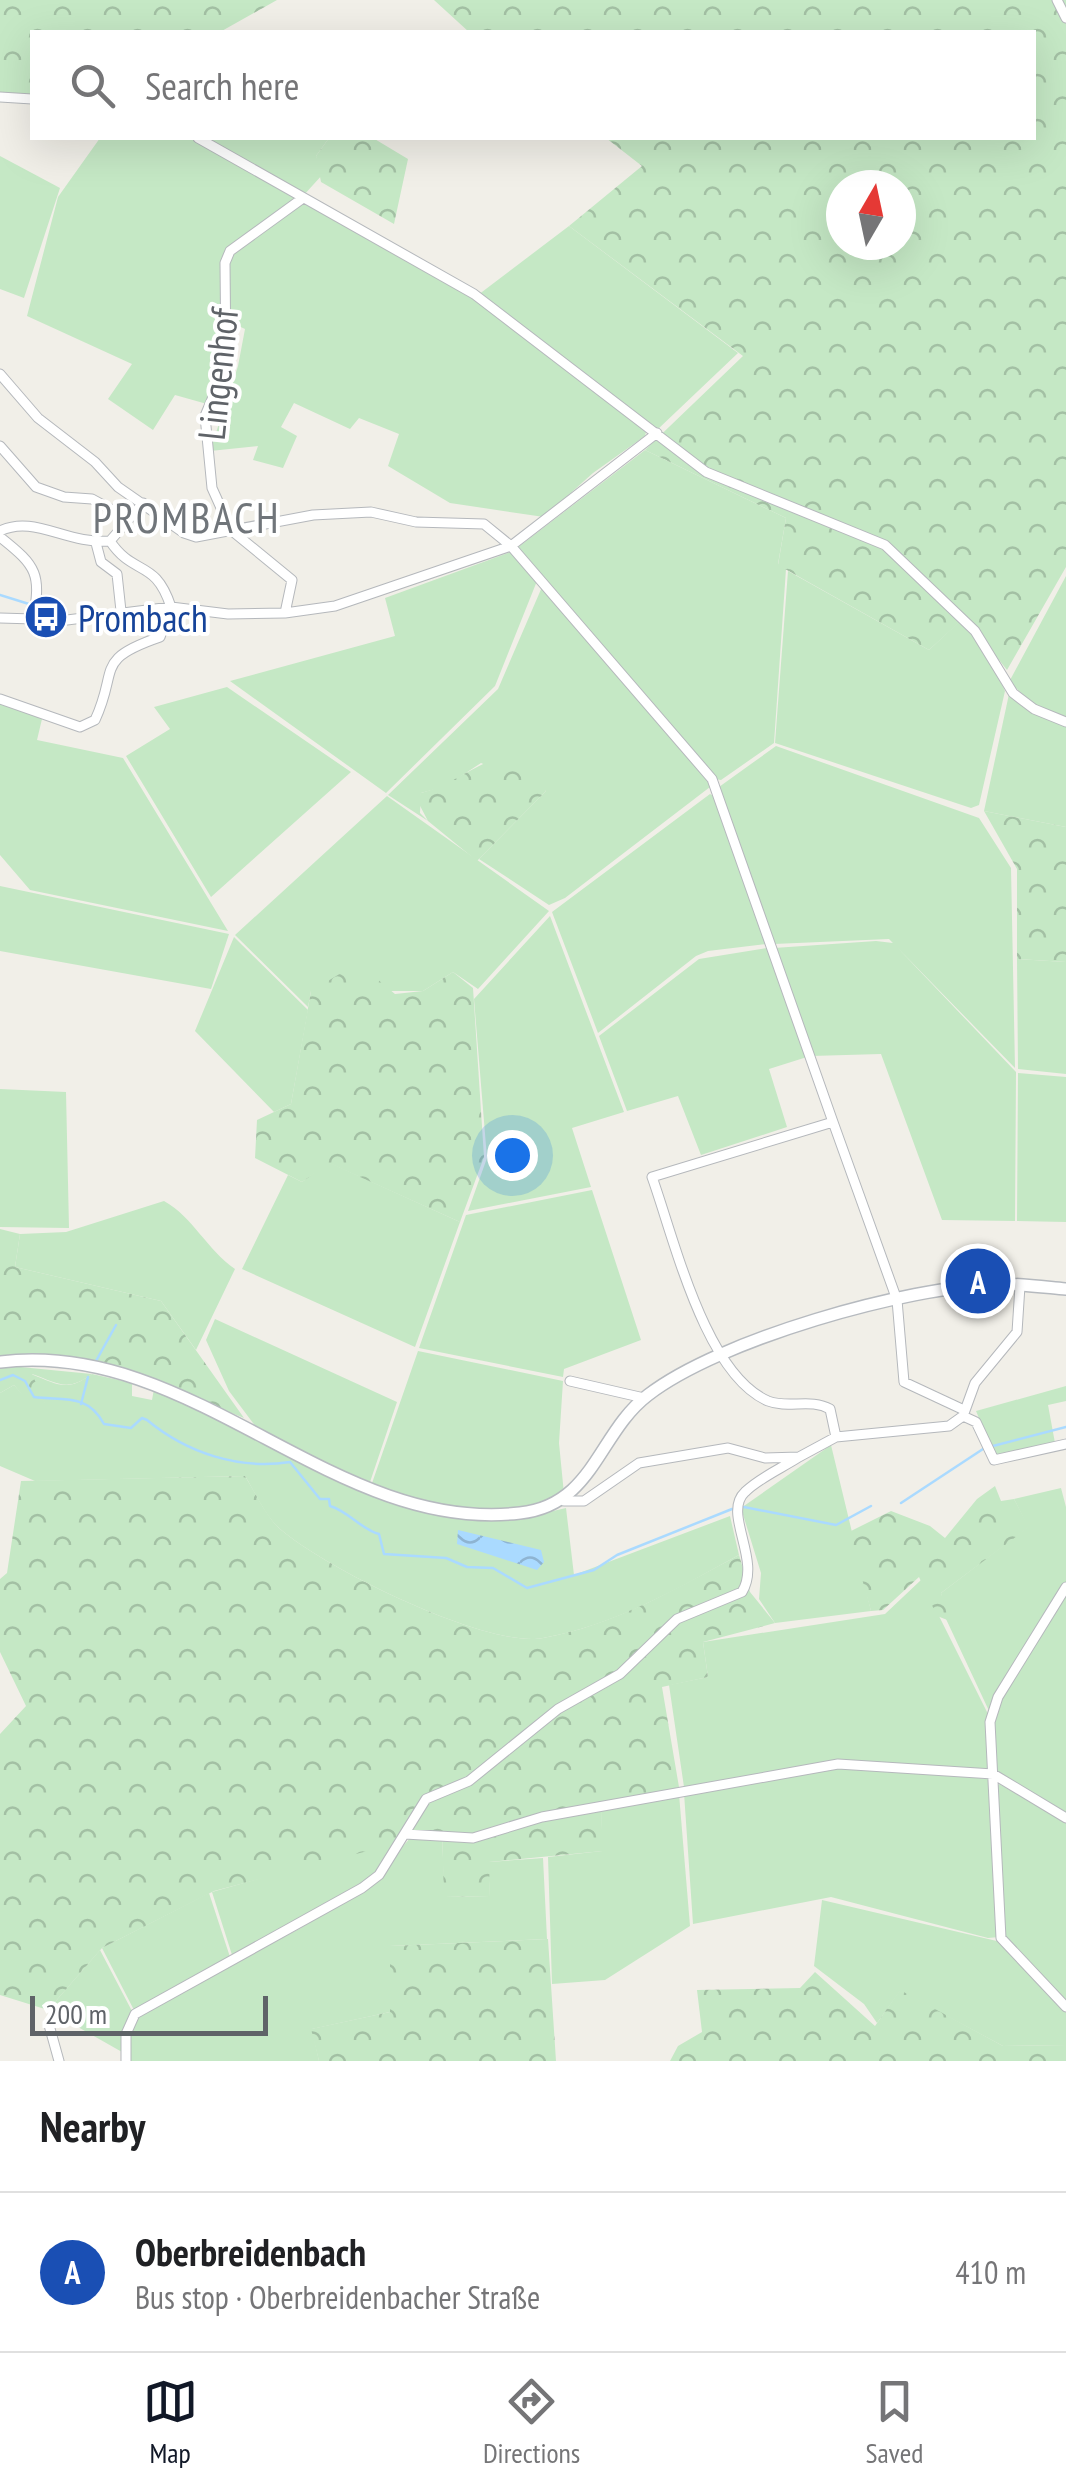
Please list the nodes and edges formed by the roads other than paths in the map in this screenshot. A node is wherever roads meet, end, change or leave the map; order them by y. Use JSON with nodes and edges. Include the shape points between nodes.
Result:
{"nodes":[{"id":1,"x":1057,"y":0,"type":"edge"},
{"id":2,"x":1066,"y":18,"type":"edge"},
{"id":3,"x":0,"y":97,"type":"edge"},
{"id":4,"x":30,"y":99,"type":"edge"},
{"id":5,"x":202,"y":140,"type":"edge"},
{"id":6,"x":303,"y":198,"type":"junction"},
{"id":7,"x":0,"y":374,"type":"edge"},
{"id":8,"x":657,"y":433,"type":"junction"},
{"id":9,"x":0,"y":446,"type":"edge"},
{"id":10,"x":143,"y":503,"type":"junction"},
{"id":11,"x":129,"y":518,"type":"junction"},
{"id":12,"x":231,"y":530,"type":"junction"},
{"id":13,"x":0,"y":534,"type":"edge"},
{"id":14,"x":110,"y":541,"type":"junction"},
{"id":15,"x":96,"y":542,"type":"junction"},
{"id":16,"x":512,"y":546,"type":"junction"},
{"id":17,"x":171,"y":607,"type":"junction"},
{"id":18,"x":121,"y":611,"type":"junction"},
{"id":19,"x":286,"y":613,"type":"junction"},
{"id":20,"x":2,"y":620,"type":"edge"},
{"id":21,"x":33,"y":621,"type":"junction"},
{"id":22,"x":0,"y":699,"type":"edge"},
{"id":23,"x":1066,"y":722,"type":"edge"},
{"id":24,"x":833,"y":1122,"type":"junction"},
{"id":25,"x":1020,"y":1286,"type":"junction"},
{"id":26,"x":1066,"y":1288,"type":"edge"},
{"id":27,"x":897,"y":1300,"type":"junction"},
{"id":28,"x":718,"y":1355,"type":"junction"},
{"id":29,"x":0,"y":1362,"type":"edge"},
{"id":30,"x":570,"y":1381,"type":"dead end"},
{"id":31,"x":644,"y":1398,"type":"junction"},
{"id":32,"x":964,"y":1413,"type":"junction"},
{"id":33,"x":836,"y":1437,"type":"junction"},
{"id":34,"x":1066,"y":1444,"type":"edge"},
{"id":35,"x":800,"y":1457,"type":"junction"},
{"id":36,"x":564,"y":1501,"type":"junction"},
{"id":37,"x":1066,"y":1587,"type":"edge"},
{"id":38,"x":993,"y":1774,"type":"junction"},
{"id":39,"x":1066,"y":1818,"type":"edge"},
{"id":40,"x":405,"y":1834,"type":"junction"},
{"id":41,"x":1066,"y":2008,"type":"edge"},
{"id":42,"x":49,"y":2025,"type":"dead end"},
{"id":43,"x":60,"y":2061,"type":"edge"},
{"id":44,"x":126,"y":2061,"type":"edge"}],
"edges":[{"from":1,"to":2,"type":"street"},
{"from":3,"to":4,"type":"street"},
{"from":5,"to":6,"type":"street"},
{"from":6,"to":8,"type":"street","via":[[474,294]]},
{"from":6,"to":12,"type":"street","name":"Lingenhof","via":[[224,263],[226,366],[205,416],[212,488]]},
{"from":7,"to":10,"type":"street","via":[[38,418]]},
{"from":8,"to":16,"type":"street"},
{"from":8,"to":23,"type":"street","via":[[706,472],[885,545],[975,631],[1014,693]]},
{"from":9,"to":11,"type":"street","via":[[36,487],[92,499]]},
{"from":10,"to":11,"type":"street"},
{"from":10,"to":12,"type":"street","via":[[196,537]]},
{"from":11,"to":14,"type":"street"},
{"from":12,"to":16,"type":"street","via":[[371,512],[416,522],[484,524]]},
{"from":12,"to":19,"type":"street","name":"Lingenhof","via":[[288,574]]},
{"from":13,"to":15,"type":"street","via":[[20,524],[38,525],[49,534]]},
{"from":13,"to":21,"type":"street","via":[[36,572]]},
{"from":14,"to":15,"type":"street"},
{"from":14,"to":17,"type":"street","via":[[121,557],[152,570]]},
{"from":15,"to":18,"type":"street","via":[[101,562],[117,574]]},
{"from":16,"to":19,"type":"street","via":[[336,606]]},
{"from":16,"to":24,"type":"street","via":[[712,779]]},
{"from":17,"to":18,"type":"street"},
{"from":17,"to":19,"type":"street"},
{"from":17,"to":22,"type":"street","via":[[160,637],[114,660],[95,720],[69,725]]},
{"from":18,"to":21,"type":"street"},
{"from":20,"to":21,"type":"street"},
{"from":24,"to":27,"type":"street"},
{"from":24,"to":28,"type":"street","via":[[652,1177]]},
{"from":25,"to":26,"type":"street"},
{"from":25,"to":27,"type":"street"},
{"from":25,"to":32,"type":"street","via":[[1017,1332],[975,1383]]},
{"from":27,"to":28,"type":"street"},
{"from":27,"to":32,"type":"street","via":[[904,1382]]},
{"from":28,"to":31,"type":"street"},
{"from":28,"to":33,"type":"street","via":[[766,1400],[830,1409]]},
{"from":29,"to":36,"type":"street","via":[[54,1362],[169,1387],[410,1505],[466,1515],[518,1514]]},
{"from":30,"to":31,"type":"street"},
{"from":31,"to":36,"type":"street"},
{"from":32,"to":33,"type":"street","via":[[950,1426]]},
{"from":32,"to":34,"type":"street","via":[[976,1422],[994,1460]]},
{"from":33,"to":35,"type":"street"},
{"from":35,"to":36,"type":"street","via":[[766,1458],[728,1448],[639,1463],[584,1501]]},
{"from":35,"to":40,"type":"street","via":[[738,1500],[748,1555],[742,1592],[678,1619],[620,1674],[558,1709],[469,1781],[426,1799]]},
{"from":37,"to":38,"type":"street","via":[[992,1709]]},
{"from":38,"to":39,"type":"street"},
{"from":38,"to":40,"type":"street","via":[[838,1764],[542,1816],[474,1838]]},
{"from":38,"to":41,"type":"street","via":[[1001,1938]]},
{"from":40,"to":44,"type":"street","via":[[379,1875],[362,1888],[135,2014],[126,2034]]},
{"from":42,"to":43,"type":"street"}]}
